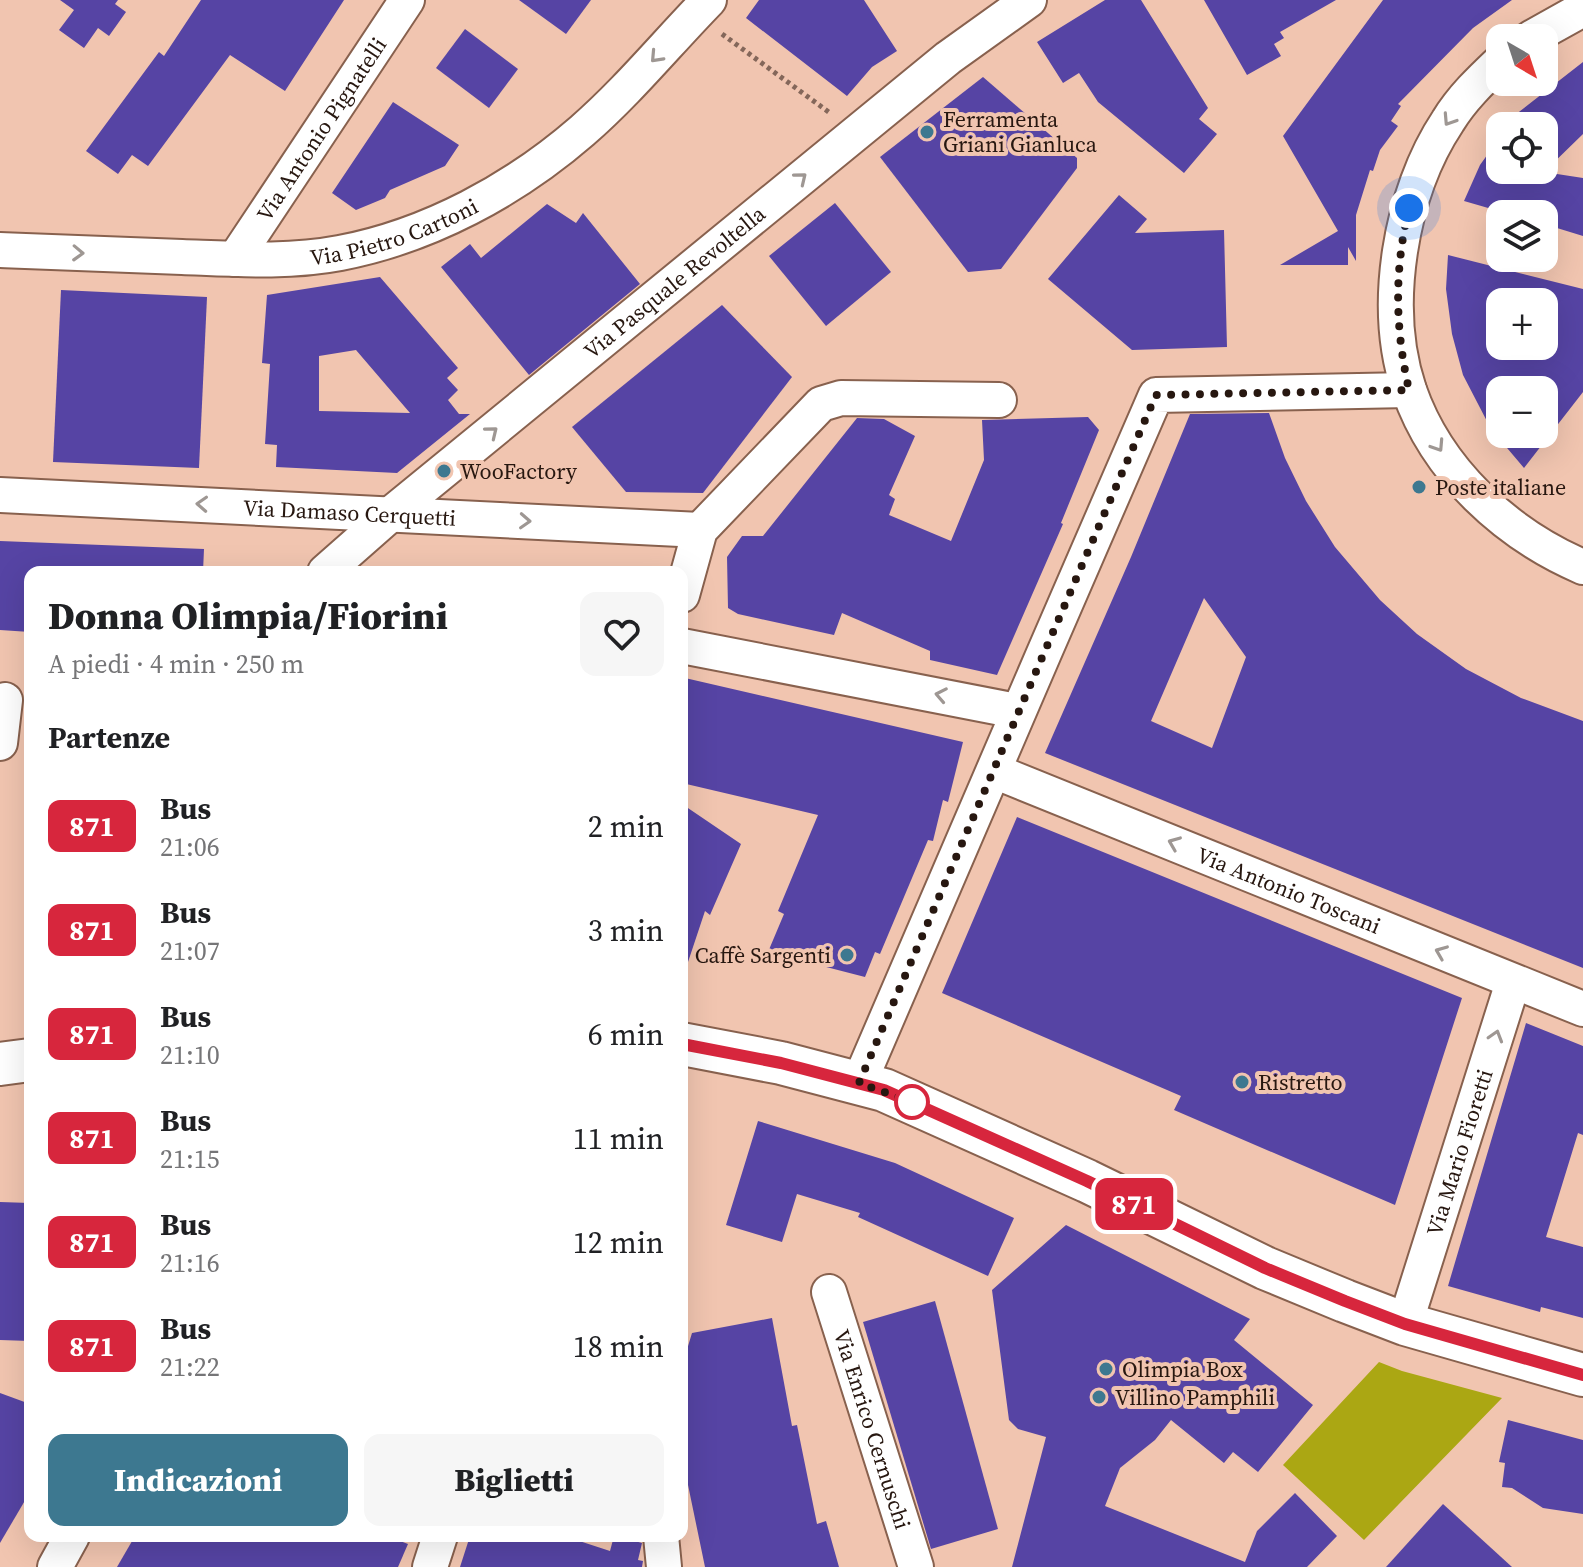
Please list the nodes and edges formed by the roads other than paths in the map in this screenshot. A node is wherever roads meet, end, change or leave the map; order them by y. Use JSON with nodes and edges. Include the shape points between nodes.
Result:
{"nodes":[{"id":1,"x":407,"y":0,"type":"edge"},
{"id":2,"x":1029,"y":0,"type":"edge"},
{"id":3,"x":696,"y":4,"type":"edge"},
{"id":4,"x":1583,"y":9,"type":"edge"},
{"id":5,"x":1556,"y":24,"type":"edge"},
{"id":6,"x":1486,"y":76,"type":"edge"},
{"id":7,"x":0,"y":250,"type":"edge"},
{"id":8,"x":235,"y":259,"type":"junction"},
{"id":9,"x":1409,"y":390,"type":"junction"},
{"id":10,"x":999,"y":400,"type":"dead end"},
{"id":11,"x":0,"y":495,"type":"edge"},
{"id":12,"x":392,"y":513,"type":"junction"},
{"id":13,"x":700,"y":530,"type":"junction"},
{"id":14,"x":332,"y":566,"type":"edge"},
{"id":15,"x":1583,"y":567,"type":"edge"},
{"id":16,"x":688,"y":573,"type":"edge"},
{"id":17,"x":688,"y":647,"type":"edge"},
{"id":18,"x":5,"y":700,"type":"dead end"},
{"id":19,"x":1017,"y":711,"type":"junction"},
{"id":20,"x":0,"y":743,"type":"edge"},
{"id":21,"x":994,"y":771,"type":"junction"},
{"id":22,"x":1513,"y":982,"type":"junction"},
{"id":23,"x":1583,"y":1009,"type":"edge"},
{"id":24,"x":688,"y":1045,"type":"edge"},
{"id":25,"x":24,"y":1061,"type":"edge"},
{"id":26,"x":0,"y":1064,"type":"edge"},
{"id":27,"x":859,"y":1083,"type":"junction"},
{"id":28,"x":829,"y":1292,"type":"dead end"},
{"id":29,"x":1405,"y":1324,"type":"junction"},
{"id":30,"x":1583,"y":1375,"type":"edge"},
{"id":31,"x":69,"y":1542,"type":"edge"},
{"id":32,"x":438,"y":1542,"type":"edge"},
{"id":33,"x":662,"y":1542,"type":"edge"},
{"id":34,"x":55,"y":1567,"type":"edge"},
{"id":35,"x":430,"y":1567,"type":"edge"},
{"id":36,"x":664,"y":1567,"type":"edge"},
{"id":37,"x":916,"y":1567,"type":"edge"}],
"edges":[{"from":1,"to":8,"type":"street","name":"Via Antonio Pignatelli"},
{"from":12,"to":2,"type":"street","name":"Via Pasquale Revoltella","one_way":true,"via":[[948,58]]},
{"from":3,"to":8,"type":"street","name":"Via Pietro Cartoni","one_way":true,"via":[[617,99],[581,132],[520,178],[468,208],[404,236],[341,253]]},
{"from":4,"to":5,"type":"street"},
{"from":6,"to":9,"type":"street","one_way":true,"via":[[1447,121],[1409,208],[1397,301]]},
{"from":7,"to":8,"type":"street","name":"Via Pietro Cartoni","one_way":true},
{"from":9,"to":15,"type":"street","one_way":true,"via":[[1432,436],[1468,488],[1514,528]]},
{"from":9,"to":19,"type":"street","via":[[1156,395]]},
{"from":10,"to":13,"type":"street","via":[[841,398],[821,404]]},
{"from":12,"to":11,"type":"street","name":"Via Damaso Cerquetti","one_way":true},
{"from":12,"to":13,"type":"street","name":"Via Damaso Cerquetti","one_way":true},
{"from":12,"to":14,"type":"street","name":"Via Pasquale Revoltella"},
{"from":13,"to":16,"type":"street"},
{"from":19,"to":17,"type":"street","one_way":true},
{"from":18,"to":20,"type":"street"},
{"from":19,"to":21,"type":"street"},
{"from":22,"to":21,"type":"street","name":"Via Antonio Toscani","one_way":true},
{"from":21,"to":27,"type":"street"},
{"from":22,"to":23,"type":"street","name":"Via Antonio Toscani"},
{"from":29,"to":22,"type":"street","name":"Via Mario Fioretti","one_way":true},
{"from":24,"to":27,"type":"street"},
{"from":25,"to":26,"type":"street"},
{"from":27,"to":29,"type":"street","via":[[907,1099],[1087,1181],[1265,1268]]},
{"from":28,"to":37,"type":"street","name":"Via Enrico Cernuschi"},
{"from":29,"to":30,"type":"street"},
{"from":31,"to":34,"type":"street"},
{"from":32,"to":35,"type":"street"},
{"from":33,"to":36,"type":"street"}]}
